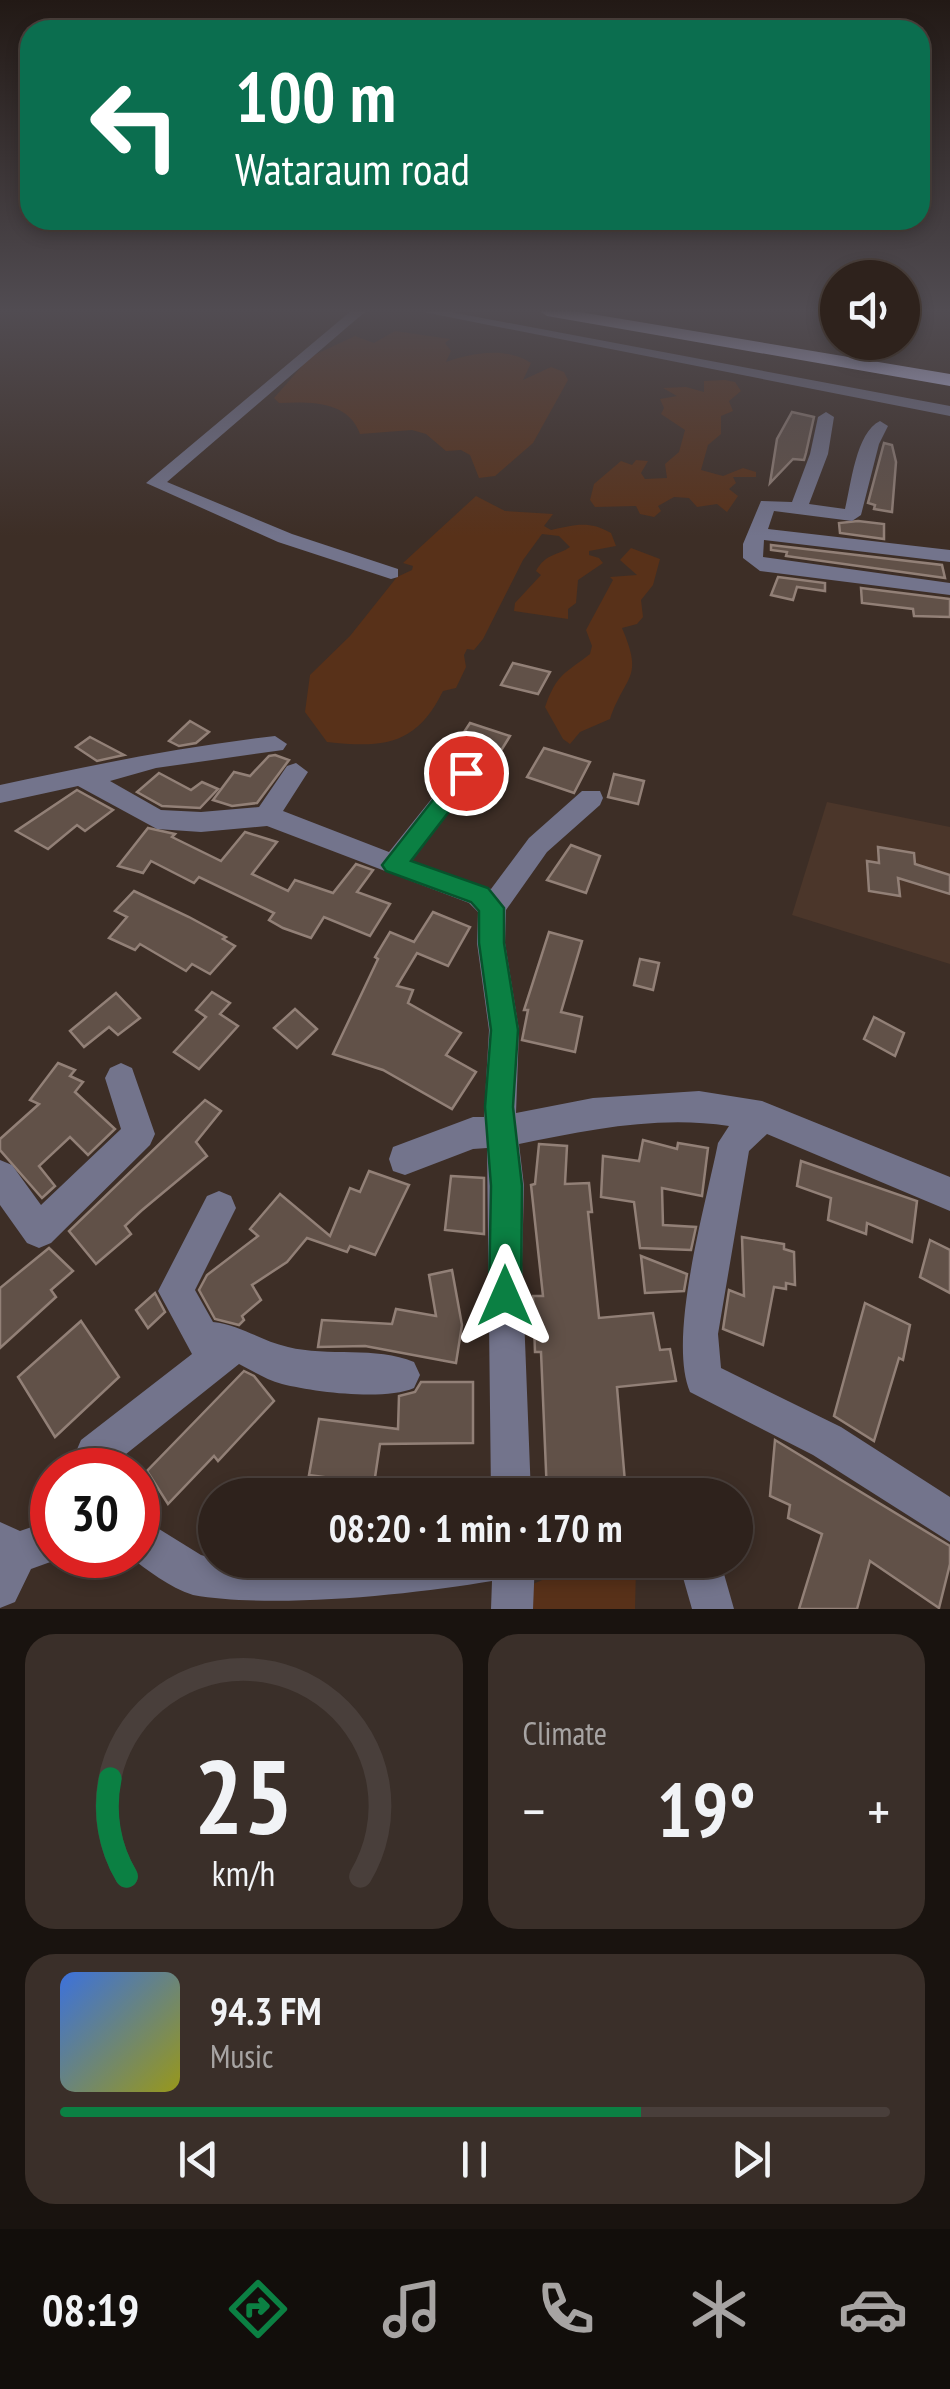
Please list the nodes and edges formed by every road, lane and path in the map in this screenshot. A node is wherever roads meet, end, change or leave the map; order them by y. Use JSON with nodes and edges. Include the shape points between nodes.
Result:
{"nodes":[{"id":1,"x":270,"y":386,"type":"edge"},
{"id":2,"x":817,"y":386,"type":"edge"},
{"id":3,"x":950,"y":412,"type":"edge"},
{"id":4,"x":826,"y":417,"type":"dead end"},
{"id":5,"x":880,"y":426,"type":"dead end"},
{"id":6,"x":798,"y":510,"type":"junction"},
{"id":7,"x":757,"y":533,"type":"junction"},
{"id":8,"x":950,"y":556,"type":"edge"},
{"id":9,"x":391,"y":573,"type":"dead end"},
{"id":10,"x":950,"y":588,"type":"edge"},
{"id":11,"x":275,"y":744,"type":"dead end"},
{"id":12,"x":296,"y":772,"type":"dead end"},
{"id":13,"x":466,"y":773,"type":"dead end"},
{"id":14,"x":81,"y":776,"type":"junction"},
{"id":15,"x":0,"y":794,"type":"edge"},
{"id":16,"x":591,"y":798,"type":"dead end"},
{"id":17,"x":269,"y":816,"type":"junction"},
{"id":18,"x":394,"y":865,"type":"junction"},
{"id":19,"x":492,"y":908,"type":"junction"},
{"id":20,"x":122,"y":1078,"type":"dead end"},
{"id":21,"x":762,"y":1116,"type":"junction"},
{"id":22,"x":501,"y":1132,"type":"junction"},
{"id":23,"x":405,"y":1160,"type":"dead end"},
{"id":24,"x":0,"y":1178,"type":"edge"},
{"id":25,"x":950,"y":1194,"type":"edge"},
{"id":26,"x":218,"y":1208,"type":"dead end"},
{"id":27,"x":236,"y":1343,"type":"junction"},
{"id":28,"x":401,"y":1375,"type":"dead end"},
{"id":29,"x":103,"y":1448,"type":"edge"},
{"id":30,"x":511,"y":1478,"type":"edge"},
{"id":31,"x":950,"y":1521,"type":"edge"},
{"id":32,"x":160,"y":1551,"type":"edge"},
{"id":33,"x":198,"y":1575,"type":"edge"},
{"id":34,"x":211,"y":1578,"type":"edge"},
{"id":35,"x":350,"y":1578,"type":"edge"},
{"id":36,"x":513,"y":1578,"type":"edge"},
{"id":37,"x":704,"y":1578,"type":"edge"},
{"id":38,"x":512,"y":1609,"type":"edge"},
{"id":39,"x":713,"y":1609,"type":"edge"}],
"edges":[{"from":1,"to":9,"type":"street","via":[[155,484]]},
{"from":2,"to":3,"type":"street"},
{"from":4,"to":6,"type":"street"},
{"from":5,"to":6,"type":"street","via":[[852,515]]},
{"from":6,"to":7,"type":"street","via":[[766,505]]},
{"from":7,"to":8,"type":"street"},
{"from":7,"to":10,"type":"street","via":[[753,558],[760,565]]},
{"from":11,"to":14,"type":"street"},
{"from":12,"to":17,"type":"street"},
{"from":13,"to":18,"type":"street"},
{"from":14,"to":15,"type":"street"},
{"from":14,"to":17,"type":"street","via":[[158,818]]},
{"from":16,"to":19,"type":"street","via":[[538,845]]},
{"from":17,"to":18,"type":"street"},
{"from":18,"to":19,"type":"street","via":[[480,895]]},
{"from":19,"to":22,"type":"street","via":[[504,1030]]},
{"from":20,"to":24,"type":"street","via":[[140,1134],[39,1232]]},
{"from":21,"to":22,"type":"street","via":[[699,1106],[652,1108]]},
{"from":21,"to":25,"type":"street"},
{"from":21,"to":31,"type":"street","via":[[734,1143],[700,1334],[703,1379],[827,1440]]},
{"from":22,"to":23,"type":"street","via":[[473,1134]]},
{"from":22,"to":30,"type":"street"},
{"from":26,"to":27,"type":"street","via":[[176,1291],[202,1339]]},
{"from":27,"to":28,"type":"street","via":[[280,1365]]},
{"from":27,"to":29,"type":"street"},
{"from":32,"to":33,"type":"street"},
{"from":34,"to":35,"type":"street","via":[[241,1584]]},
{"from":36,"to":38,"type":"street"},
{"from":37,"to":39,"type":"street"}]}
